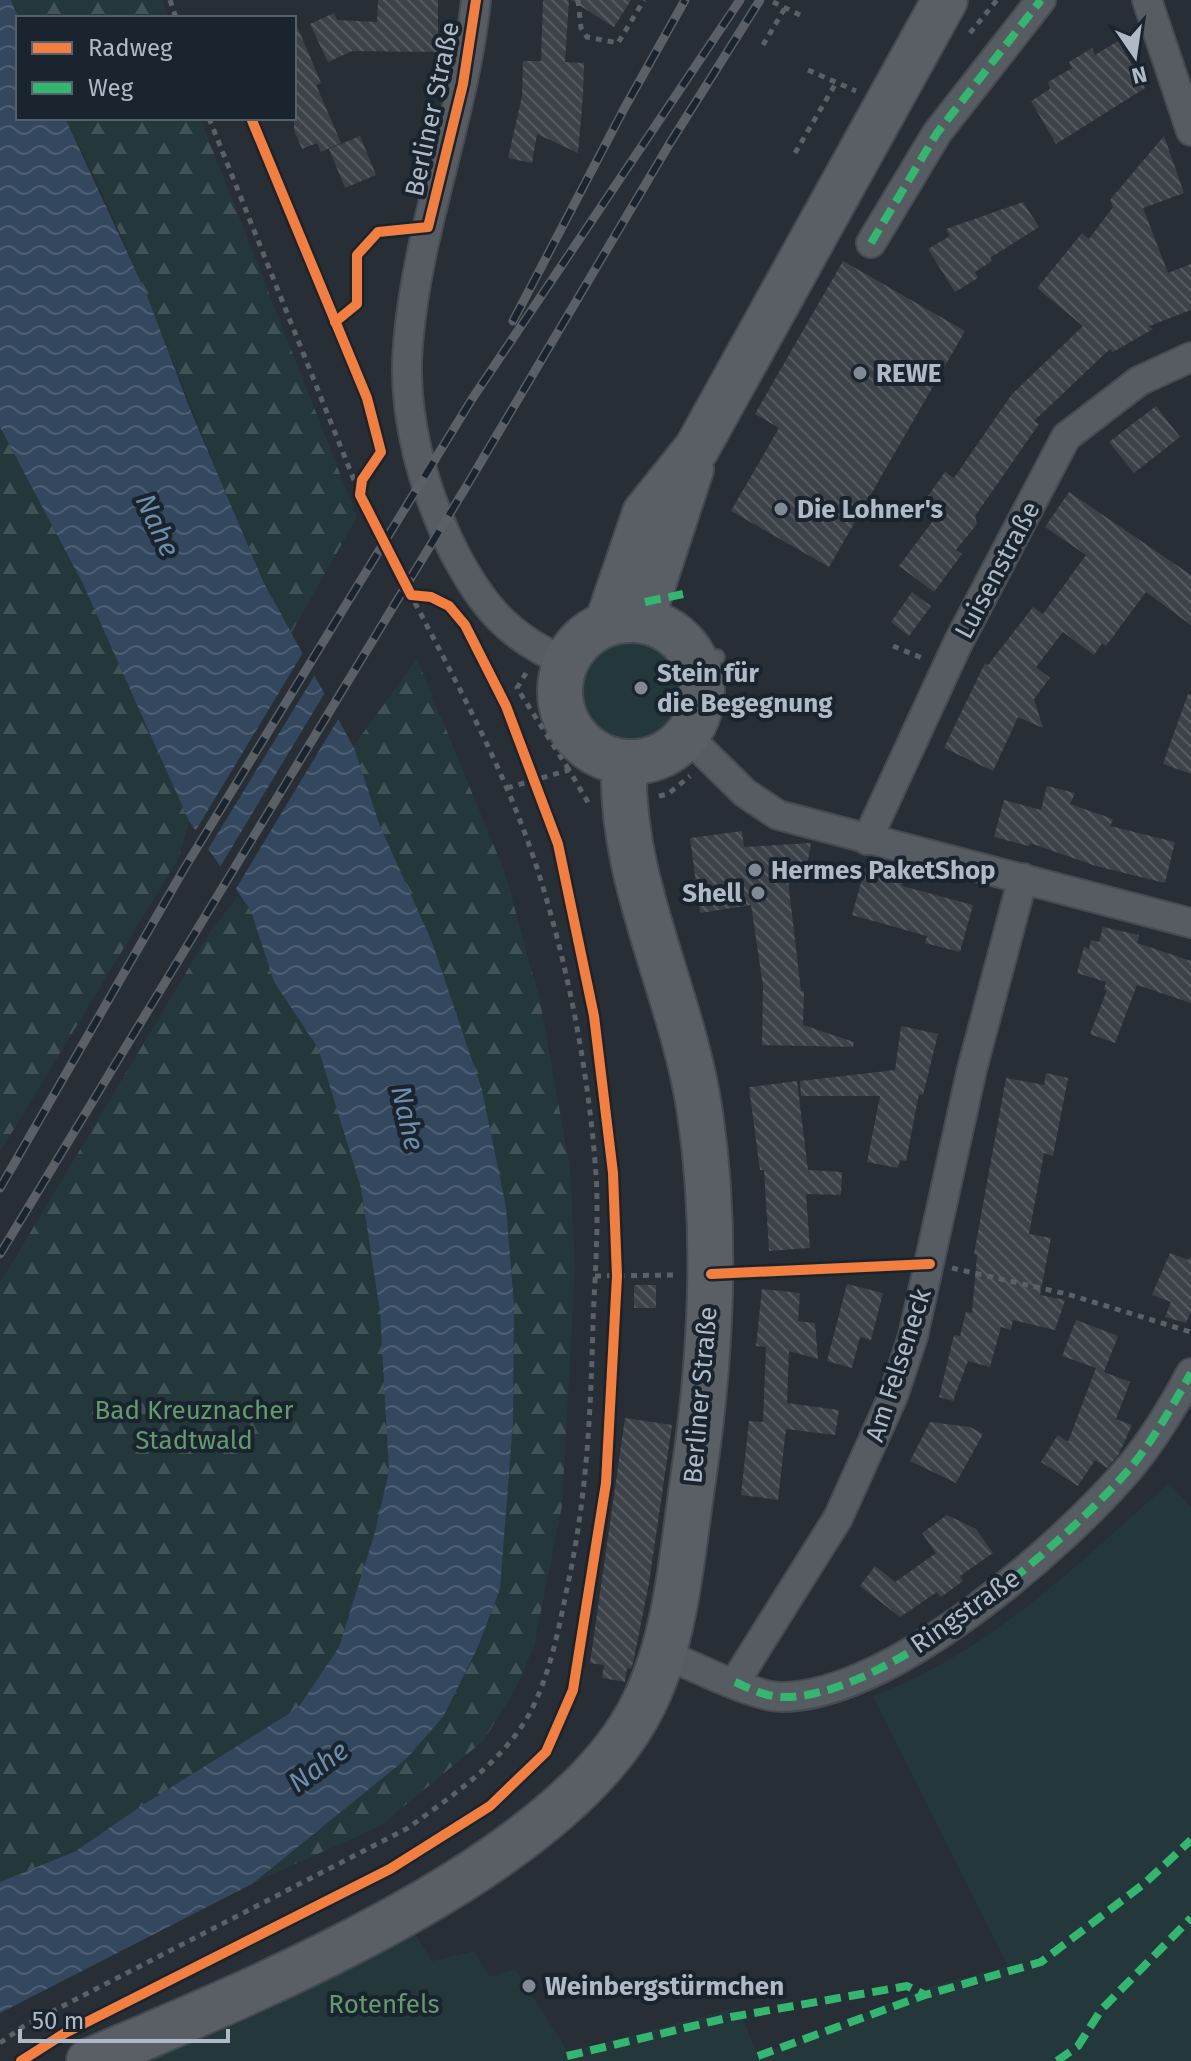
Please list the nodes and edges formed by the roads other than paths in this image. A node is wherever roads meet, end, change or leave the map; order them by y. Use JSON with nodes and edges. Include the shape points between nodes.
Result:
{"nodes":[{"id":1,"x":476,"y":0,"type":"edge"},
{"id":2,"x":945,"y":0,"type":"edge"},
{"id":3,"x":1041,"y":0,"type":"edge"},
{"id":4,"x":1147,"y":0,"type":"edge"},
{"id":5,"x":1191,"y":131,"type":"edge"},
{"id":6,"x":871,"y":243,"type":"dead end"},
{"id":7,"x":1191,"y":357,"type":"edge"},
{"id":8,"x":625,"y":623,"type":"junction"},
{"id":9,"x":552,"y":656,"type":"junction"},
{"id":10,"x":687,"y":736,"type":"junction"},
{"id":11,"x":624,"y":762,"type":"junction"},
{"id":12,"x":867,"y":840,"type":"junction"},
{"id":13,"x":1023,"y":878,"type":"junction"},
{"id":14,"x":1191,"y":923,"type":"edge"},
{"id":15,"x":1191,"y":1373,"type":"edge"},
{"id":16,"x":662,"y":1653,"type":"junction"},
{"id":17,"x":735,"y":1682,"type":"junction"},
{"id":18,"x":89,"y":2061,"type":"edge"}],
"edges":[{"from":1,"to":9,"type":"street","name":"Berliner Straße","via":[[412,315],[408,392],[420,460],[445,534],[480,597],[514,635]]},
{"from":2,"to":8,"type":"main road","via":[[697,448],[645,513]]},
{"from":3,"to":6,"type":"street","via":[[937,133]]},
{"from":4,"to":5,"type":"street"},
{"from":7,"to":12,"type":"street","name":"Luisenstraße","via":[[1139,381],[1066,437],[958,643]]},
{"from":8,"to":9,"type":"main road"},
{"from":8,"to":10,"type":"main road","via":[[678,637],[707,661],[701,702]]},
{"from":9,"to":11,"type":"main road","via":[[570,728],[593,751]]},
{"from":10,"to":11,"type":"main road","via":[[659,757]]},
{"from":10,"to":12,"type":"street","via":[[764,809]]},
{"from":11,"to":16,"type":"main road","name":"Berliner Straße","via":[[624,801],[643,900],[696,1087],[708,1175],[711,1274],[701,1418]]},
{"from":12,"to":13,"type":"street"},
{"from":13,"to":14,"type":"street"},
{"from":13,"to":17,"type":"street","name":"Am Felseneck","via":[[972,1069],[913,1336],[869,1455],[802,1579]]},
{"from":15,"to":17,"type":"street","name":"Ringstraße","via":[[1150,1443],[1098,1501],[1029,1567],[926,1642],[857,1678],[803,1695],[780,1697]]},
{"from":16,"to":17,"type":"street","name":"Ringstraße"},
{"from":16,"to":18,"type":"main road","name":"Berliner Straße","via":[[645,1703],[608,1760],[585,1787],[522,1839],[439,1892],[301,1966]]}]}
